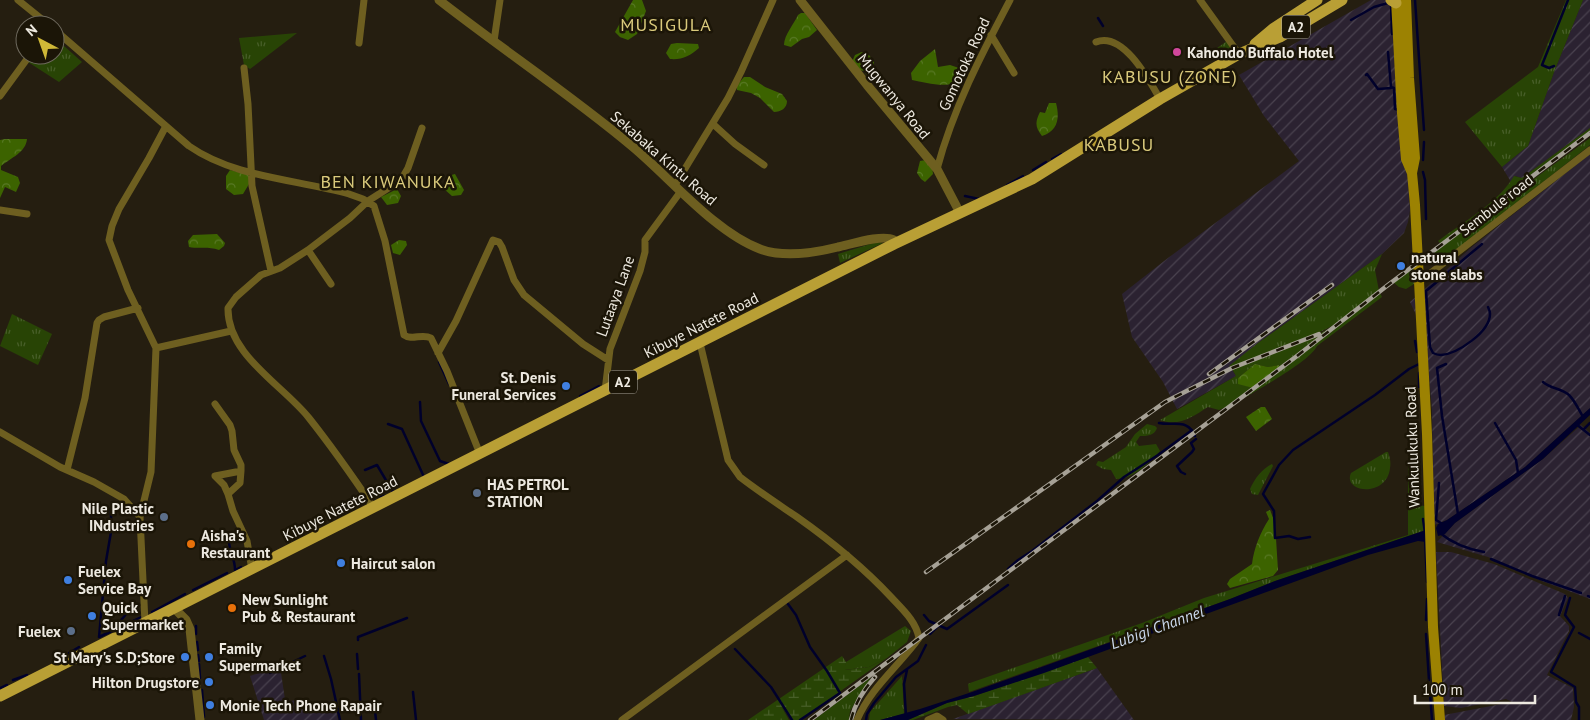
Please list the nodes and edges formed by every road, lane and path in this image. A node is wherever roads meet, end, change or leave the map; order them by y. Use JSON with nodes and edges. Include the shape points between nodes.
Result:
{"nodes":[{"id":1,"x":18,"y":0,"type":"edge"},
{"id":2,"x":364,"y":0,"type":"edge"},
{"id":3,"x":439,"y":0,"type":"edge"},
{"id":4,"x":500,"y":0,"type":"edge"},
{"id":5,"x":773,"y":0,"type":"edge"},
{"id":6,"x":800,"y":0,"type":"edge"},
{"id":7,"x":1010,"y":0,"type":"edge"},
{"id":8,"x":1200,"y":0,"type":"edge"},
{"id":9,"x":1317,"y":0,"type":"edge"},
{"id":10,"x":1342,"y":0,"type":"edge"},
{"id":11,"x":1397,"y":1,"type":"edge"},
{"id":12,"x":37,"y":15,"type":"edge"},
{"id":13,"x":992,"y":35,"type":"junction"},
{"id":14,"x":65,"y":39,"type":"edge"},
{"id":15,"x":494,"y":41,"type":"junction"},
{"id":16,"x":1096,"y":42,"type":"dead end"},
{"id":17,"x":360,"y":44,"type":"dead end"},
{"id":18,"x":1244,"y":52,"type":"junction"},
{"id":19,"x":23,"y":65,"type":"edge"},
{"id":20,"x":244,"y":68,"type":"dead end"},
{"id":21,"x":1014,"y":73,"type":"dead end"},
{"id":22,"x":0,"y":96,"type":"edge"},
{"id":23,"x":1160,"y":99,"type":"junction"},
{"id":24,"x":713,"y":124,"type":"junction"},
{"id":25,"x":166,"y":126,"type":"junction"},
{"id":26,"x":422,"y":128,"type":"dead end"},
{"id":27,"x":1590,"y":150,"type":"edge"},
{"id":28,"x":764,"y":165,"type":"dead end"},
{"id":29,"x":937,"y":169,"type":"junction"},
{"id":30,"x":250,"y":172,"type":"junction"},
{"id":31,"x":678,"y":188,"type":"junction"},
{"id":32,"x":368,"y":201,"type":"junction"},
{"id":33,"x":0,"y":210,"type":"edge"},
{"id":34,"x":960,"y":213,"type":"junction"},
{"id":35,"x":27,"y":214,"type":"dead end"},
{"id":36,"x":894,"y":244,"type":"junction"},
{"id":37,"x":308,"y":250,"type":"junction"},
{"id":38,"x":271,"y":271,"type":"junction"},
{"id":39,"x":1419,"y":282,"type":"junction"},
{"id":40,"x":331,"y":284,"type":"dead end"},
{"id":41,"x":138,"y":308,"type":"junction"},
{"id":42,"x":232,"y":331,"type":"junction"},
{"id":43,"x":700,"y":342,"type":"junction"},
{"id":44,"x":156,"y":348,"type":"junction"},
{"id":45,"x":438,"y":352,"type":"junction"},
{"id":46,"x":608,"y":360,"type":"junction"},
{"id":47,"x":605,"y":391,"type":"junction"},
{"id":48,"x":215,"y":404,"type":"dead end"},
{"id":49,"x":0,"y":432,"type":"edge"},
{"id":50,"x":480,"y":454,"type":"junction"},
{"id":51,"x":67,"y":470,"type":"junction"},
{"id":52,"x":241,"y":471,"type":"junction"},
{"id":53,"x":228,"y":494,"type":"junction"},
{"id":54,"x":374,"y":508,"type":"junction"},
{"id":55,"x":140,"y":517,"type":"junction"},
{"id":56,"x":847,"y":555,"type":"junction"},
{"id":57,"x":252,"y":570,"type":"junction"},
{"id":58,"x":175,"y":609,"type":"junction"},
{"id":59,"x":145,"y":624,"type":"junction"},
{"id":60,"x":0,"y":696,"type":"edge"},
{"id":61,"x":200,"y":720,"type":"edge"},
{"id":62,"x":622,"y":720,"type":"edge"},
{"id":63,"x":857,"y":720,"type":"edge"},
{"id":64,"x":928,"y":720,"type":"edge"},
{"id":65,"x":943,"y":720,"type":"edge"},
{"id":66,"x":1440,"y":720,"type":"edge"}],
"edges":[{"from":1,"to":12,"type":"street"},
{"from":2,"to":17,"type":"street"},
{"from":3,"to":15,"type":"street","name":"Sekabaka Kintu Road"},
{"from":4,"to":15,"type":"street"},
{"from":5,"to":24,"type":"street","name":"Lutaaya Lane","via":[[741,72]]},
{"from":6,"to":29,"type":"street","name":"Mugwanya Road"},
{"from":7,"to":13,"type":"street","name":"Gomotoka Road"},
{"from":8,"to":18,"type":"street"},
{"from":9,"to":18,"type":"main road","name":"Kibuye Natete Road","number":"A2"},
{"from":10,"to":18,"type":"main road","name":"Kibuye Natete Road","number":"A2","via":[[1280,37]]},
{"from":11,"to":39,"type":"main road","name":"Wankulukuku Road","via":[[1406,159],[1412,173]]},
{"from":13,"to":21,"type":"street"},
{"from":13,"to":29,"type":"street","name":"Gomotoka Road","via":[[960,102]]},
{"from":14,"to":25,"type":"street"},
{"from":15,"to":31,"type":"street","name":"Sekabaka Kintu Road","via":[[633,148]]},
{"from":16,"to":23,"type":"street","via":[[1109,41],[1127,52],[1144,71]]},
{"from":18,"to":23,"type":"main road","name":"Kibuye Natete Road","number":"A2"},
{"from":19,"to":22,"type":"street"},
{"from":20,"to":30,"type":"street"},
{"from":23,"to":34,"type":"main road","name":"Kibuye Natete Road","number":"A2","via":[[1032,179]]},
{"from":24,"to":28,"type":"street"},
{"from":24,"to":31,"type":"street","name":"Lutaaya Lane"},
{"from":25,"to":30,"type":"street","via":[[206,156]]},
{"from":25,"to":41,"type":"street","via":[[119,209],[110,232],[109,240]]},
{"from":26,"to":32,"type":"street","via":[[403,178]]},
{"from":27,"to":39,"type":"street","name":"Sembule road"},
{"from":29,"to":34,"type":"street","name":"Mugwanya Road"},
{"from":30,"to":32,"type":"street","via":[[337,190]]},
{"from":30,"to":38,"type":"street"},
{"from":31,"to":36,"type":"street","name":"Sekabaka Kintu Road","via":[[733,235],[762,250],[778,254],[813,251],[892,238]]},
{"from":31,"to":46,"type":"street","name":"Lutaaya Lane","via":[[645,240],[640,271]]},
{"from":32,"to":37,"type":"street"},
{"from":32,"to":45,"type":"street","via":[[377,212],[404,334],[410,338],[430,337]]},
{"from":33,"to":35,"type":"street"},
{"from":34,"to":36,"type":"main road","name":"Kibuye Natete Road","number":"A2"},
{"from":36,"to":43,"type":"main road","name":"Kibuye Natete Road","number":"A2"},
{"from":37,"to":38,"type":"street"},
{"from":37,"to":40,"type":"street"},
{"from":38,"to":42,"type":"street","via":[[254,281],[229,306]]},
{"from":39,"to":66,"type":"main road","name":"Wankulukuku Road","via":[[1430,570]]},
{"from":41,"to":44,"type":"street"},
{"from":41,"to":51,"type":"street","via":[[104,317],[97,324],[85,398]]},
{"from":42,"to":44,"type":"street"},
{"from":42,"to":54,"type":"street","via":[[266,376],[295,402],[339,456]]},
{"from":43,"to":47,"type":"main road","name":"Kibuye Natete Road","number":"A2"},
{"from":43,"to":56,"type":"street","via":[[733,470]]},
{"from":44,"to":55,"type":"street","via":[[151,472]]},
{"from":45,"to":46,"type":"street","via":[[493,240],[502,247],[514,280],[524,295],[583,344]]},
{"from":45,"to":50,"type":"street"},
{"from":46,"to":47,"type":"street","name":"Lutaaya Lane"},
{"from":47,"to":50,"type":"main road","name":"Kibuye Natete Road","number":"A2"},
{"from":48,"to":52,"type":"street","via":[[230,425]]},
{"from":49,"to":51,"type":"street"},
{"from":50,"to":54,"type":"main road","name":"Kibuye Natete Road","number":"A2"},
{"from":51,"to":55,"type":"street","via":[[124,499]]},
{"from":52,"to":53,"type":"street","via":[[240,482]]},
{"from":52,"to":53,"type":"street","via":[[215,476]]},
{"from":53,"to":57,"type":"street","via":[[247,541]]},
{"from":54,"to":57,"type":"main road","name":"Kibuye Natete Road","number":"A2"},
{"from":55,"to":59,"type":"street"},
{"from":56,"to":62,"type":"street"},
{"from":56,"to":63,"type":"street","via":[[904,612],[915,626],[919,638],[873,691]]},
{"from":57,"to":58,"type":"main road","name":"Kibuye Natete Road","number":"A2"},
{"from":58,"to":59,"type":"main road","name":"Kibuye Natete Road","number":"A2"},
{"from":58,"to":61,"type":"street","via":[[190,629]]},
{"from":59,"to":60,"type":"main road","name":"Kibuye Natete Road","number":"A2"},
{"from":64,"to":65,"type":"street","via":[[937,716]]}]}
